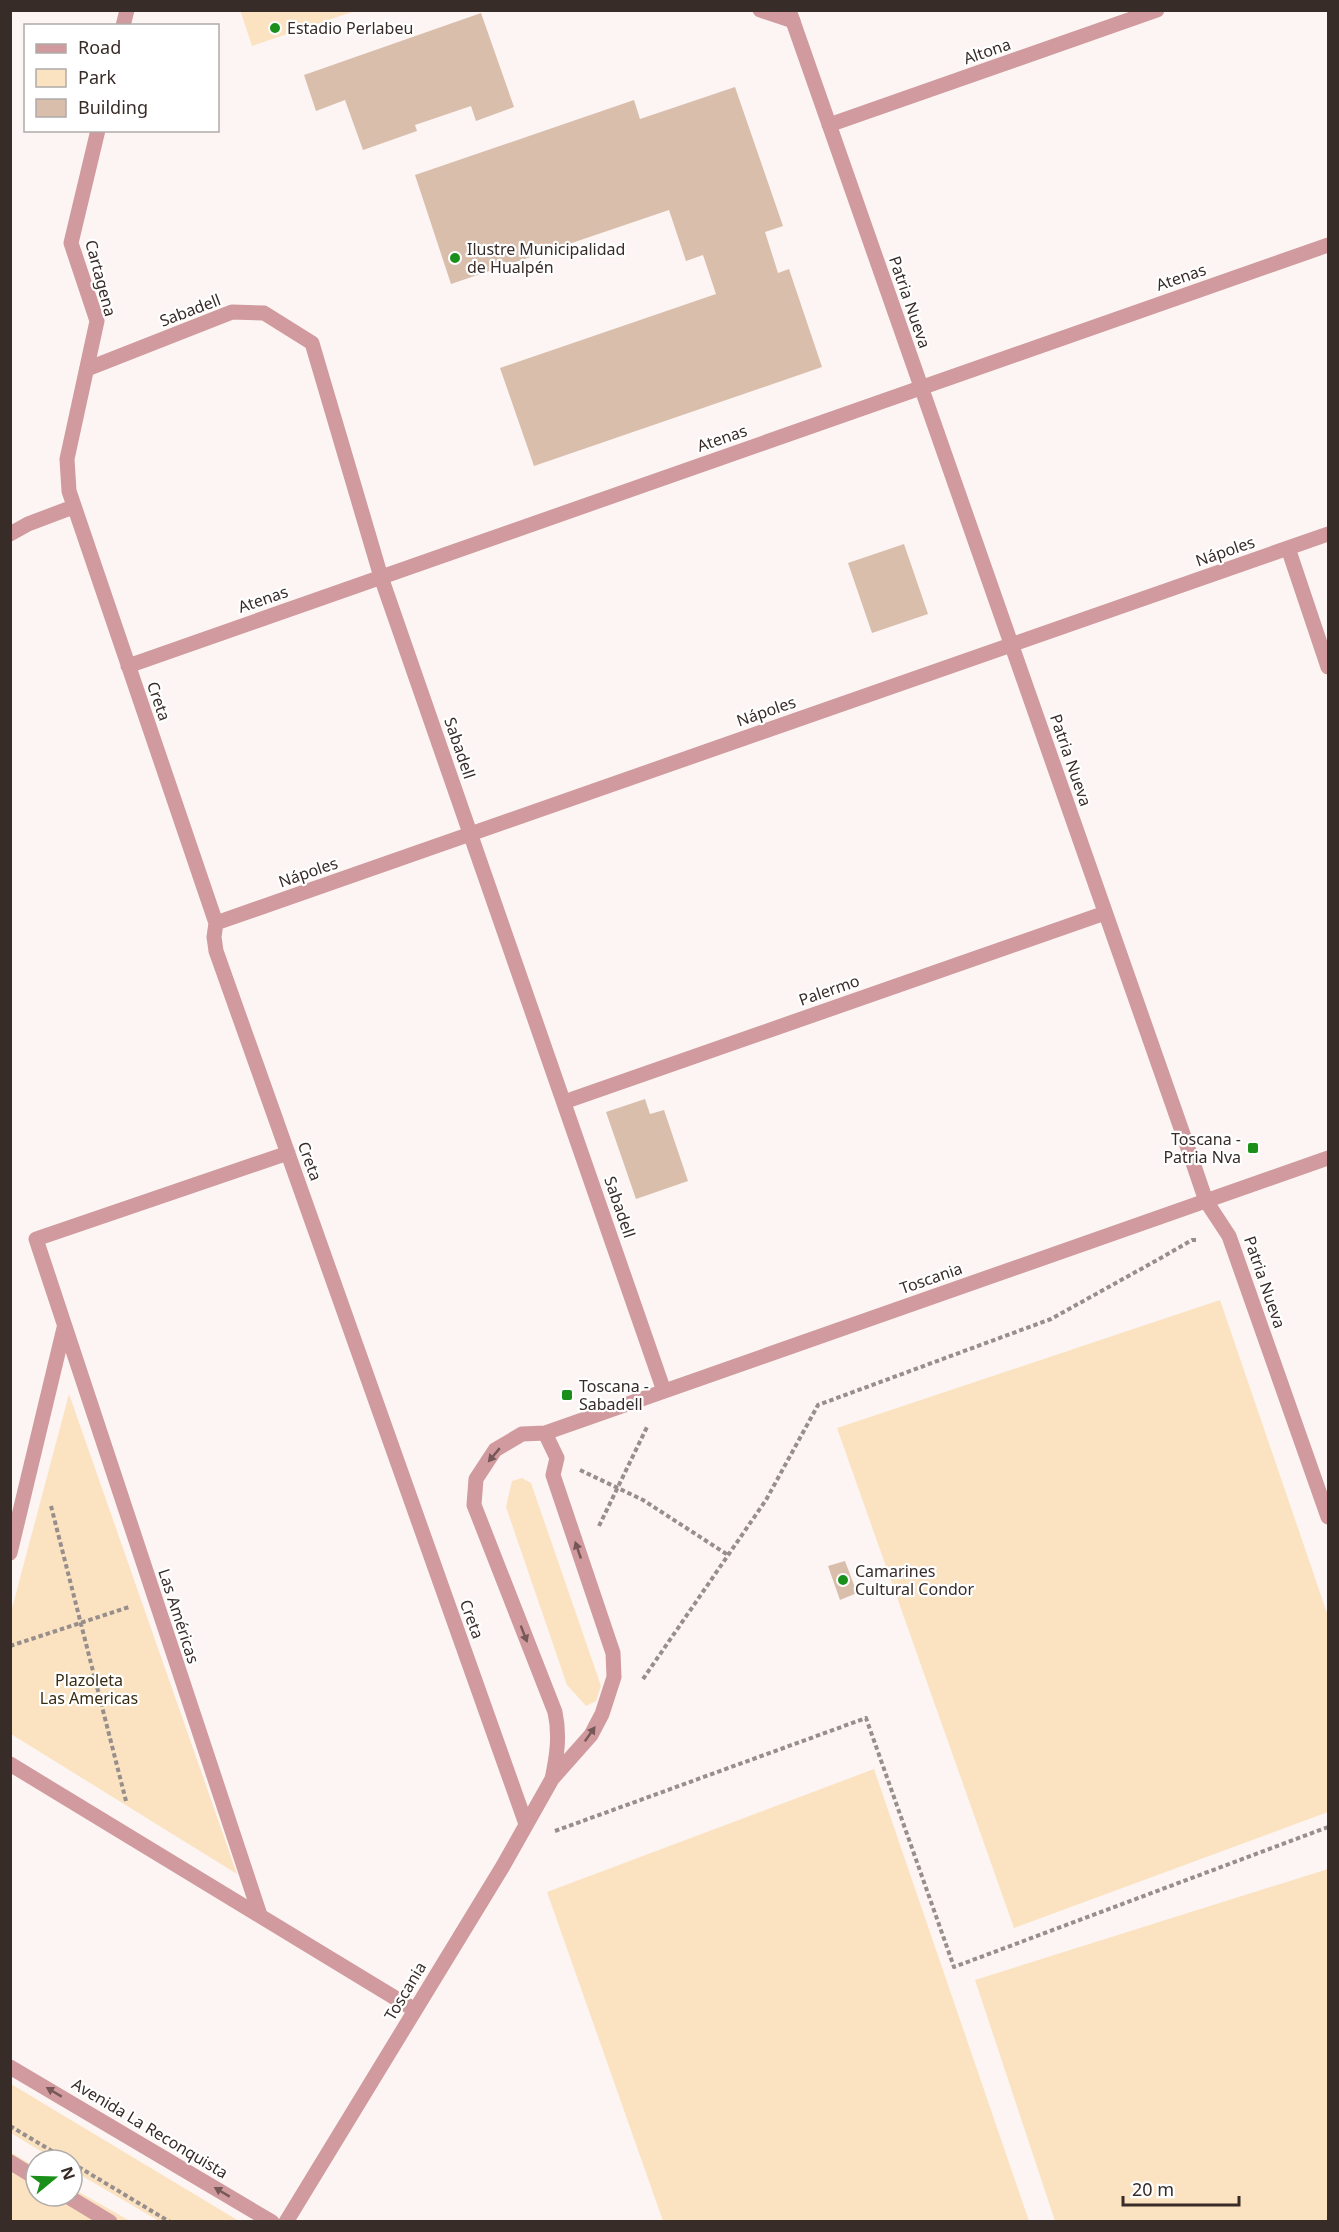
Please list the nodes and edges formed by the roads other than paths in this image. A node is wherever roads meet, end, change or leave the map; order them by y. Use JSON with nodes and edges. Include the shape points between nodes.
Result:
{"nodes":[{"id":1,"x":760,"y":10,"type":"edge"},
{"id":2,"x":1157,"y":10,"type":"edge"},
{"id":3,"x":791,"y":16,"type":"edge"},
{"id":4,"x":829,"y":125,"type":"junction"},
{"id":5,"x":98,"y":132,"type":"edge"},
{"id":6,"x":1329,"y":245,"type":"edge"},
{"id":7,"x":87,"y":369,"type":"junction"},
{"id":8,"x":921,"y":387,"type":"junction"},
{"id":9,"x":73,"y":507,"type":"junction"},
{"id":10,"x":10,"y":534,"type":"edge"},
{"id":11,"x":1329,"y":534,"type":"edge"},
{"id":12,"x":1288,"y":548,"type":"junction"},
{"id":13,"x":381,"y":577,"type":"junction"},
{"id":14,"x":1012,"y":645,"type":"junction"},
{"id":15,"x":128,"y":666,"type":"junction"},
{"id":16,"x":1329,"y":667,"type":"edge"},
{"id":17,"x":470,"y":834,"type":"junction"},
{"id":18,"x":1105,"y":913,"type":"junction"},
{"id":19,"x":216,"y":923,"type":"junction"},
{"id":20,"x":564,"y":1102,"type":"junction"},
{"id":21,"x":288,"y":1153,"type":"junction"},
{"id":22,"x":1329,"y":1158,"type":"edge"},
{"id":23,"x":1206,"y":1201,"type":"junction"},
{"id":24,"x":64,"y":1327,"type":"junction"},
{"id":25,"x":664,"y":1391,"type":"junction"},
{"id":26,"x":545,"y":1433,"type":"junction"},
{"id":27,"x":1329,"y":1517,"type":"edge"},
{"id":28,"x":10,"y":1553,"type":"edge"},
{"id":29,"x":10,"y":1764,"type":"edge"},
{"id":30,"x":552,"y":1779,"type":"junction"},
{"id":31,"x":526,"y":1824,"type":"junction"},
{"id":32,"x":260,"y":1916,"type":"junction"},
{"id":33,"x":415,"y":2010,"type":"junction"},
{"id":34,"x":10,"y":2067,"type":"edge"},
{"id":35,"x":10,"y":2163,"type":"edge"},
{"id":36,"x":24,"y":2171,"type":"edge"},
{"id":37,"x":84,"y":2206,"type":"edge"},
{"id":38,"x":110,"y":2222,"type":"edge"},
{"id":39,"x":272,"y":2222,"type":"edge"},
{"id":40,"x":286,"y":2222,"type":"edge"}],
"edges":[{"from":1,"to":3,"type":"street"},
{"from":2,"to":4,"type":"street","name":"Altona"},
{"from":3,"to":4,"type":"street","name":"Patria Nueva"},
{"from":4,"to":8,"type":"street","name":"Patria Nueva"},
{"from":5,"to":7,"type":"street","name":"Cartagena","via":[[71,243],[97,321]]},
{"from":6,"to":8,"type":"street","name":"Atenas"},
{"from":7,"to":9,"type":"street","name":"Cartagena","via":[[67,459]]},
{"from":7,"to":13,"type":"street","name":"Sabadell","via":[[232,312],[264,313],[312,343]]},
{"from":8,"to":13,"type":"street","name":"Atenas"},
{"from":8,"to":14,"type":"street","name":"Patria Nueva"},
{"from":9,"to":10,"type":"street"},
{"from":9,"to":15,"type":"street","name":"Creta"},
{"from":11,"to":12,"type":"street","name":"Nápoles"},
{"from":12,"to":14,"type":"street","name":"Nápoles"},
{"from":12,"to":16,"type":"street"},
{"from":13,"to":15,"type":"street","name":"Atenas"},
{"from":13,"to":17,"type":"street","name":"Sabadell"},
{"from":14,"to":17,"type":"street","name":"Nápoles"},
{"from":14,"to":18,"type":"street","name":"Patria Nueva"},
{"from":15,"to":19,"type":"street","name":"Creta"},
{"from":17,"to":19,"type":"street","name":"Nápoles"},
{"from":17,"to":20,"type":"street","name":"Sabadell"},
{"from":18,"to":20,"type":"street","name":"Palermo"},
{"from":18,"to":23,"type":"street","name":"Patria Nueva"},
{"from":19,"to":21,"type":"street","name":"Creta","via":[[216,951]]},
{"from":20,"to":25,"type":"street","name":"Sabadell"},
{"from":21,"to":24,"type":"street","name":"Las Américas","via":[[36,1239]]},
{"from":21,"to":31,"type":"street","name":"Creta"},
{"from":22,"to":23,"type":"street","name":"Toscania"},
{"from":23,"to":25,"type":"street","name":"Toscania"},
{"from":23,"to":27,"type":"street","name":"Patria Nueva","via":[[1229,1236]]},
{"from":24,"to":28,"type":"street"},
{"from":24,"to":32,"type":"street","name":"Las Américas"},
{"from":25,"to":26,"type":"street","name":"Toscania"},
{"from":30,"to":26,"type":"street","name":"Toscania","one_way":true,"via":[[591,1735],[614,1677],[613,1653],[553,1475],[557,1458]]},
{"from":26,"to":30,"type":"street","name":"Toscania","one_way":true,"via":[[522,1434],[495,1450],[476,1479],[474,1504],[555,1712],[557,1756]]},
{"from":29,"to":32,"type":"street"},
{"from":30,"to":31,"type":"street","name":"Toscania"},
{"from":31,"to":33,"type":"street","name":"Toscania"},
{"from":32,"to":33,"type":"street"},
{"from":33,"to":40,"type":"street","name":"Toscania"},
{"from":39,"to":34,"type":"street","name":"Avenida La Reconquista","one_way":true},
{"from":35,"to":36,"type":"street"},
{"from":37,"to":38,"type":"street"}]}
